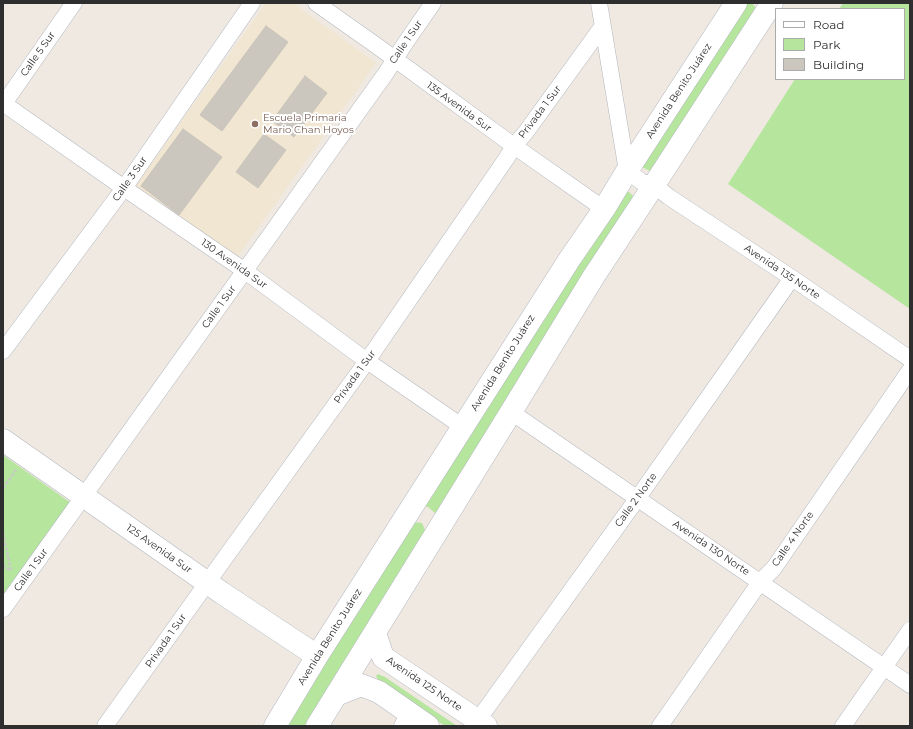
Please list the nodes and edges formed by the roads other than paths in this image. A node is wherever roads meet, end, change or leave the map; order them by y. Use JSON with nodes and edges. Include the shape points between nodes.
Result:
{"nodes":[{"id":1,"x":74,"y":3,"type":"edge"},
{"id":2,"x":252,"y":3,"type":"edge"},
{"id":3,"x":316,"y":3,"type":"edge"},
{"id":4,"x":433,"y":3,"type":"edge"},
{"id":5,"x":599,"y":3,"type":"edge"},
{"id":6,"x":736,"y":3,"type":"edge"},
{"id":7,"x":772,"y":3,"type":"edge"},
{"id":8,"x":602,"y":27,"type":"junction"},
{"id":9,"x":395,"y":59,"type":"junction"},
{"id":10,"x":3,"y":104,"type":"edge"},
{"id":11,"x":514,"y":146,"type":"junction"},
{"id":12,"x":627,"y":171,"type":"junction"},
{"id":13,"x":654,"y":185,"type":"junction"},
{"id":14,"x":124,"y":188,"type":"junction"},
{"id":15,"x":604,"y":208,"type":"junction"},
{"id":16,"x":245,"y":271,"type":"junction"},
{"id":17,"x":792,"y":278,"type":"junction"},
{"id":18,"x":3,"y":351,"type":"edge"},
{"id":19,"x":910,"y":359,"type":"edge"},
{"id":20,"x":367,"y":361,"type":"junction"},
{"id":21,"x":910,"y":370,"type":"edge"},
{"id":22,"x":511,"y":412,"type":"junction"},
{"id":23,"x":463,"y":427,"type":"junction"},
{"id":24,"x":3,"y":440,"type":"edge"},
{"id":25,"x":84,"y":497,"type":"junction"},
{"id":26,"x":637,"y":499,"type":"junction"},
{"id":27,"x":408,"y":514,"type":"junction"},
{"id":28,"x":435,"y":535,"type":"junction"},
{"id":29,"x":208,"y":582,"type":"junction"},
{"id":30,"x":760,"y":582,"type":"junction"},
{"id":31,"x":3,"y":609,"type":"edge"},
{"id":32,"x":910,"y":630,"type":"edge"},
{"id":33,"x":375,"y":633,"type":"junction"},
{"id":34,"x":317,"y":656,"type":"junction"},
{"id":35,"x":884,"y":667,"type":"junction"},
{"id":36,"x":910,"y":685,"type":"edge"},
{"id":37,"x":336,"y":695,"type":"junction"},
{"id":38,"x":405,"y":720,"type":"edge"},
{"id":39,"x":482,"y":723,"type":"edge"},
{"id":40,"x":105,"y":726,"type":"edge"},
{"id":41,"x":275,"y":726,"type":"edge"},
{"id":42,"x":317,"y":726,"type":"edge"},
{"id":43,"x":427,"y":726,"type":"edge"},
{"id":44,"x":660,"y":726,"type":"edge"},
{"id":45,"x":843,"y":726,"type":"edge"}],
"edges":[{"from":1,"to":10,"type":"street","name":"Calle 5 Sur"},
{"from":2,"to":14,"type":"street","name":"Calle 3 Sur"},
{"from":3,"to":9,"type":"street","name":"135 Avenida Sur"},
{"from":4,"to":9,"type":"street","name":"Calle 1 Sur"},
{"from":5,"to":8,"type":"street"},
{"from":6,"to":12,"type":"main road","name":"Avenida Benito Juárez"},
{"from":7,"to":13,"type":"main road"},
{"from":8,"to":11,"type":"street","name":"Privada 1 Sur"},
{"from":8,"to":12,"type":"street"},
{"from":9,"to":11,"type":"street","name":"135 Avenida Sur"},
{"from":9,"to":16,"type":"street","name":"Calle 1 Sur"},
{"from":10,"to":14,"type":"street","name":"130 Avenida Sur"},
{"from":11,"to":15,"type":"street","name":"135 Avenida Sur"},
{"from":11,"to":20,"type":"street","name":"Privada 1 Sur"},
{"from":12,"to":13,"type":"street","name":"Avenida 135 Norte","via":[[642,182]]},
{"from":12,"to":15,"type":"main road","name":"Avenida Benito Juárez"},
{"from":13,"to":17,"type":"street","name":"Avenida 135 Norte"},
{"from":13,"to":22,"type":"main road","via":[[594,276]]},
{"from":14,"to":16,"type":"street","name":"130 Avenida Sur"},
{"from":14,"to":18,"type":"street","name":"Calle 3 Sur"},
{"from":15,"to":23,"type":"main road","name":"Avenida Benito Juárez"},
{"from":16,"to":20,"type":"street","name":"130 Avenida Sur"},
{"from":16,"to":25,"type":"street","name":"Calle 1 Sur"},
{"from":17,"to":19,"type":"street","name":"Avenida 135 Norte"},
{"from":17,"to":26,"type":"street","name":"Calle 2 Norte"},
{"from":20,"to":23,"type":"street","name":"130 Avenida Sur"},
{"from":20,"to":29,"type":"street","name":"Privada 1 Sur"},
{"from":21,"to":30,"type":"street","name":"Calle 4 Norte","via":[[774,568]]},
{"from":22,"to":26,"type":"street","name":"Avenida 130 Norte"},
{"from":22,"to":28,"type":"main road"},
{"from":23,"to":27,"type":"main road","name":"Avenida Benito Juárez"},
{"from":24,"to":25,"type":"main road","name":"125 Avenida Sur"},
{"from":25,"to":29,"type":"main road","name":"125 Avenida Sur"},
{"from":25,"to":31,"type":"street","name":"Calle 1 Sur"},
{"from":26,"to":30,"type":"street","name":"Avenida 130 Norte"},
{"from":26,"to":39,"type":"street","name":"Calle 2 Norte"},
{"from":27,"to":28,"type":"main road","via":[[427,517],[434,524]]},
{"from":27,"to":34,"type":"main road","name":"Avenida Benito Juárez"},
{"from":28,"to":33,"type":"main road"},
{"from":29,"to":34,"type":"main road","name":"125 Avenida Sur"},
{"from":29,"to":40,"type":"street","name":"Privada 1 Sur"},
{"from":30,"to":35,"type":"street","name":"Avenida 130 Norte"},
{"from":30,"to":44,"type":"street","name":"Calle 4 Norte"},
{"from":32,"to":35,"type":"street"},
{"from":33,"to":37,"type":"main road"},
{"from":33,"to":39,"type":"main road","name":"Avenida 125 Norte","via":[[383,657]]},
{"from":34,"to":41,"type":"main road","name":"Avenida Benito Juárez"},
{"from":35,"to":36,"type":"street","name":"Avenida 130 Norte"},
{"from":35,"to":45,"type":"street"},
{"from":37,"to":38,"type":"main road","via":[[361,685],[379,692]]},
{"from":37,"to":42,"type":"main road"},
{"from":38,"to":43,"type":"main road"}]}
